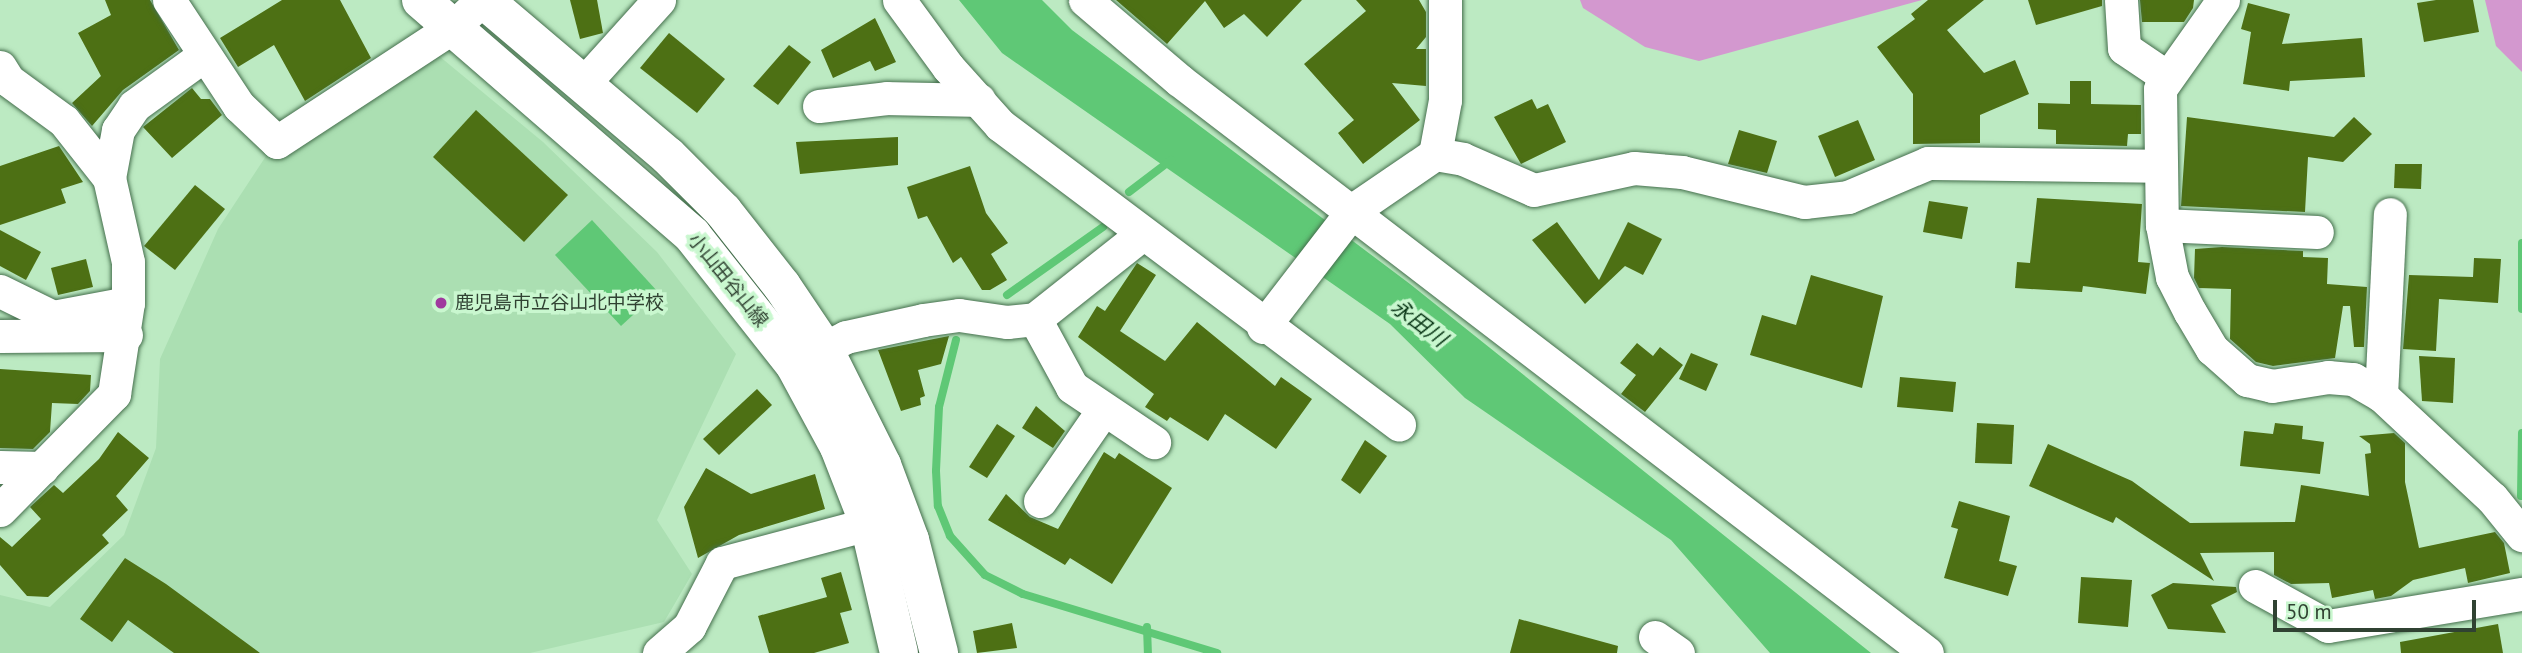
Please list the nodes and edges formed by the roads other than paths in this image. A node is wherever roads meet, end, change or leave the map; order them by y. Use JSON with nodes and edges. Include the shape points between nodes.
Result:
{"nodes":[{"id":1,"x":169,"y":0,"type":"edge"},
{"id":2,"x":421,"y":0,"type":"edge"},
{"id":3,"x":483,"y":0,"type":"edge"},
{"id":4,"x":659,"y":0,"type":"edge"},
{"id":5,"x":899,"y":0,"type":"edge"},
{"id":6,"x":1085,"y":0,"type":"edge"},
{"id":7,"x":1445,"y":0,"type":"edge"},
{"id":8,"x":2121,"y":0,"type":"edge"},
{"id":9,"x":2223,"y":0,"type":"edge"},
{"id":10,"x":453,"y":27,"type":"junction"},
{"id":11,"x":203,"y":56,"type":"junction"},
{"id":12,"x":0,"y":67,"type":"edge"},
{"id":13,"x":2167,"y":77,"type":"junction"},
{"id":14,"x":584,"y":83,"type":"junction"},
{"id":15,"x":979,"y":100,"type":"junction"},
{"id":16,"x":819,"y":106,"type":"dead end"},
{"id":17,"x":1435,"y":154,"type":"junction"},
{"id":18,"x":2159,"y":166,"type":"junction"},
{"id":19,"x":109,"y":178,"type":"junction"},
{"id":20,"x":1353,"y":210,"type":"junction"},
{"id":21,"x":2390,"y":214,"type":"dead end"},
{"id":22,"x":2162,"y":225,"type":"junction"},
{"id":23,"x":2318,"y":232,"type":"dead end"},
{"id":24,"x":1141,"y":235,"type":"junction"},
{"id":25,"x":0,"y":291,"type":"edge"},
{"id":26,"x":127,"y":319,"type":"junction"},
{"id":27,"x":1035,"y":319,"type":"junction"},
{"id":28,"x":1263,"y":327,"type":"junction"},
{"id":29,"x":0,"y":336,"type":"edge"},
{"id":30,"x":809,"y":356,"type":"junction"},
{"id":31,"x":2381,"y":396,"type":"junction"},
{"id":32,"x":1103,"y":410,"type":"junction"},
{"id":33,"x":1399,"y":425,"type":"dead end"},
{"id":34,"x":1154,"y":442,"type":"dead end"},
{"id":35,"x":0,"y":467,"type":"edge"},
{"id":36,"x":42,"y":468,"type":"junction"},
{"id":37,"x":1040,"y":501,"type":"dead end"},
{"id":38,"x":0,"y":510,"type":"edge"},
{"id":39,"x":869,"y":524,"type":"junction"},
{"id":40,"x":2522,"y":535,"type":"edge"},
{"id":41,"x":2255,"y":586,"type":"dead end"},
{"id":42,"x":2522,"y":594,"type":"edge"},
{"id":43,"x":659,"y":653,"type":"edge"},
{"id":44,"x":899,"y":653,"type":"edge"},
{"id":45,"x":939,"y":653,"type":"edge"},
{"id":46,"x":1927,"y":653,"type":"edge"}],
"edges":[{"from":1,"to":11,"type":"street"},
{"from":2,"to":10,"type":"main road","name":"小山田谷山線"},
{"from":3,"to":10,"type":"street"},
{"from":3,"to":14,"type":"main road","name":"小山田谷山線"},
{"from":4,"to":14,"type":"street"},
{"from":5,"to":15,"type":"street"},
{"from":6,"to":20,"type":"street","via":[[1178,80]]},
{"from":7,"to":17,"type":"street","via":[[1445,100]]},
{"from":8,"to":13,"type":"street","via":[[2124,48]]},
{"from":9,"to":13,"type":"street"},
{"from":10,"to":11,"type":"street","via":[[277,142],[239,106]]},
{"from":10,"to":30,"type":"main road","name":"小山田谷山線","via":[[692,235]]},
{"from":11,"to":19,"type":"street","via":[[134,106],[118,130]]},
{"from":12,"to":19,"type":"street","via":[[8,80],[64,121]]},
{"from":13,"to":18,"type":"street","via":[[2160,89]]},
{"from":14,"to":30,"type":"main road","name":"小山田谷山線","via":[[723,211]]},
{"from":15,"to":16,"type":"street","via":[[887,98]]},
{"from":15,"to":24,"type":"street","via":[[1000,125]]},
{"from":17,"to":18,"type":"street","via":[[1463,159],[1535,190],[1634,167],[1682,172],[1804,202],[1848,197],[1928,163]]},
{"from":17,"to":20,"type":"street"},
{"from":18,"to":22,"type":"street"},
{"from":19,"to":26,"type":"street","via":[[128,262]]},
{"from":20,"to":28,"type":"street"},
{"from":20,"to":46,"type":"street","via":[[1752,524]]},
{"from":21,"to":31,"type":"street"},
{"from":22,"to":23,"type":"street"},
{"from":22,"to":31,"type":"street","via":[[2172,277],[2212,349],[2232,371],[2272,386],[2328,377],[2353,379]]},
{"from":24,"to":27,"type":"street"},
{"from":24,"to":28,"type":"street"},
{"from":25,"to":26,"type":"street","via":[[53,317]]},
{"from":26,"to":29,"type":"street"},
{"from":26,"to":36,"type":"street","via":[[114,394]]},
{"from":27,"to":30,"type":"street","via":[[1007,322],[959,315],[846,337]]},
{"from":27,"to":32,"type":"street","via":[[1072,387]]},
{"from":28,"to":33,"type":"street"},
{"from":30,"to":39,"type":"main road","name":"小山田谷山線"},
{"from":30,"to":45,"type":"main road","name":"小山田谷山線","via":[[893,495]]},
{"from":31,"to":40,"type":"street","via":[[2492,498]]},
{"from":32,"to":34,"type":"street"},
{"from":32,"to":37,"type":"street"},
{"from":35,"to":36,"type":"street"},
{"from":36,"to":38,"type":"street"},
{"from":39,"to":43,"type":"street","via":[[722,563],[689,627]]},
{"from":39,"to":44,"type":"main road","name":"小山田谷山線"},
{"from":41,"to":42,"type":"street","via":[[2328,626]]}]}
